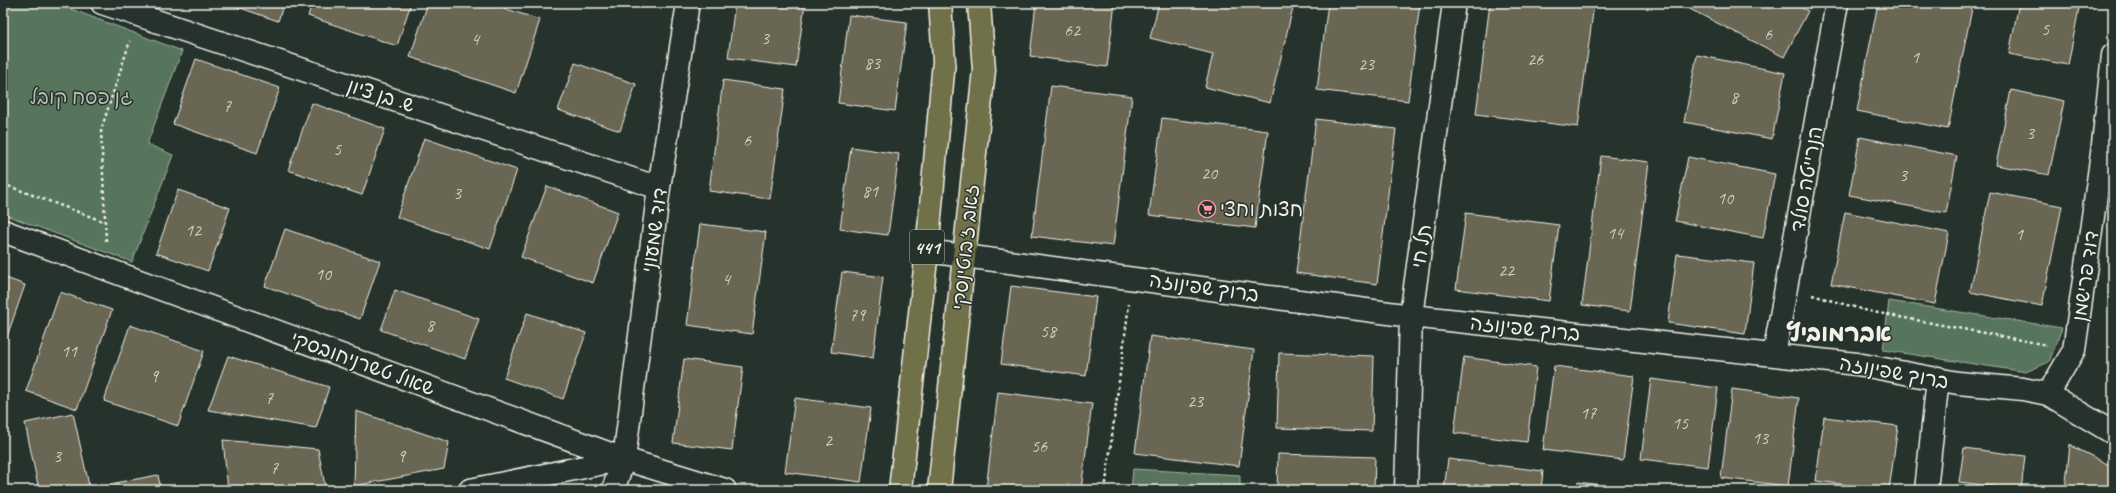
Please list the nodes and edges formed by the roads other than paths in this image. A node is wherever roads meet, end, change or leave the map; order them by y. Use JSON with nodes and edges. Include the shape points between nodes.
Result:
{"nodes":[{"id":1,"x":102,"y":3,"type":"edge"},
{"id":2,"x":688,"y":3,"type":"edge"},
{"id":3,"x":940,"y":3,"type":"edge"},
{"id":4,"x":979,"y":3,"type":"edge"},
{"id":5,"x":1454,"y":3,"type":"edge"},
{"id":6,"x":1837,"y":3,"type":"edge"},
{"id":7,"x":2113,"y":54,"type":"edge"},
{"id":8,"x":2108,"y":156,"type":"edge"},
{"id":9,"x":659,"y":188,"type":"junction"},
{"id":10,"x":3,"y":231,"type":"edge"},
{"id":11,"x":926,"y":251,"type":"junction"},
{"id":12,"x":965,"y":255,"type":"junction"},
{"id":13,"x":1411,"y":316,"type":"junction"},
{"id":14,"x":1774,"y":355,"type":"junction"},
{"id":15,"x":1938,"y":378,"type":"junction"},
{"id":16,"x":2048,"y":394,"type":"junction"},
{"id":17,"x":2113,"y":433,"type":"edge"},
{"id":18,"x":624,"y":458,"type":"junction"},
{"id":19,"x":470,"y":490,"type":"edge"},
{"id":20,"x":613,"y":490,"type":"edge"},
{"id":21,"x":725,"y":490,"type":"edge"},
{"id":22,"x":900,"y":490,"type":"edge"},
{"id":23,"x":939,"y":490,"type":"edge"},
{"id":24,"x":1406,"y":490,"type":"edge"},
{"id":25,"x":1926,"y":490,"type":"edge"}],
"edges":[{"from":1,"to":9,"type":"street","name":"ש. בן ציון"},
{"from":2,"to":9,"type":"street","name":"דוד שמעוני"},
{"from":3,"to":11,"type":"main road","name":"זאב ז'בוטינסקי","number":"441","via":[[944,61]]},
{"from":4,"to":12,"type":"main road","name":"זאב ז'בוטינסקי","number":"441","via":[[984,70]]},
{"from":5,"to":13,"type":"street","name":"תל חי"},
{"from":6,"to":14,"type":"street","name":"הנרייטה סולד"},
{"from":7,"to":8,"type":"street","name":"דוד פרישמן"},
{"from":8,"to":16,"type":"street","name":"דוד פרישמן","via":[[2074,350]]},
{"from":9,"to":18,"type":"street","name":"דוד שמעוני"},
{"from":10,"to":18,"type":"street","name":"שאול טשרניחובסקי"},
{"from":11,"to":12,"type":"street","name":"ברוך שפינוזה"},
{"from":11,"to":22,"type":"main road","name":"זאב ז'בוטינסקי","number":"441"},
{"from":12,"to":13,"type":"street","name":"ברוך שפינוזה"},
{"from":12,"to":23,"type":"main road","name":"זאב ז'בוטינסקי","number":"441"},
{"from":13,"to":14,"type":"street","name":"ברוך שפינוזה"},
{"from":13,"to":24,"type":"street","name":"תל חי"},
{"from":14,"to":15,"type":"street","name":"ברוך שפינוזה","via":[[1857,364]]},
{"from":15,"to":16,"type":"street","name":"ברוך שפינוזה"},
{"from":15,"to":25,"type":"street"},
{"from":16,"to":17,"type":"street","name":"ברוך שפינוזה"},
{"from":18,"to":19,"type":"street"},
{"from":18,"to":20,"type":"street","name":"דוד שמעוני"},
{"from":18,"to":21,"type":"street","name":"שאול טשרניחובסקי"}]}
